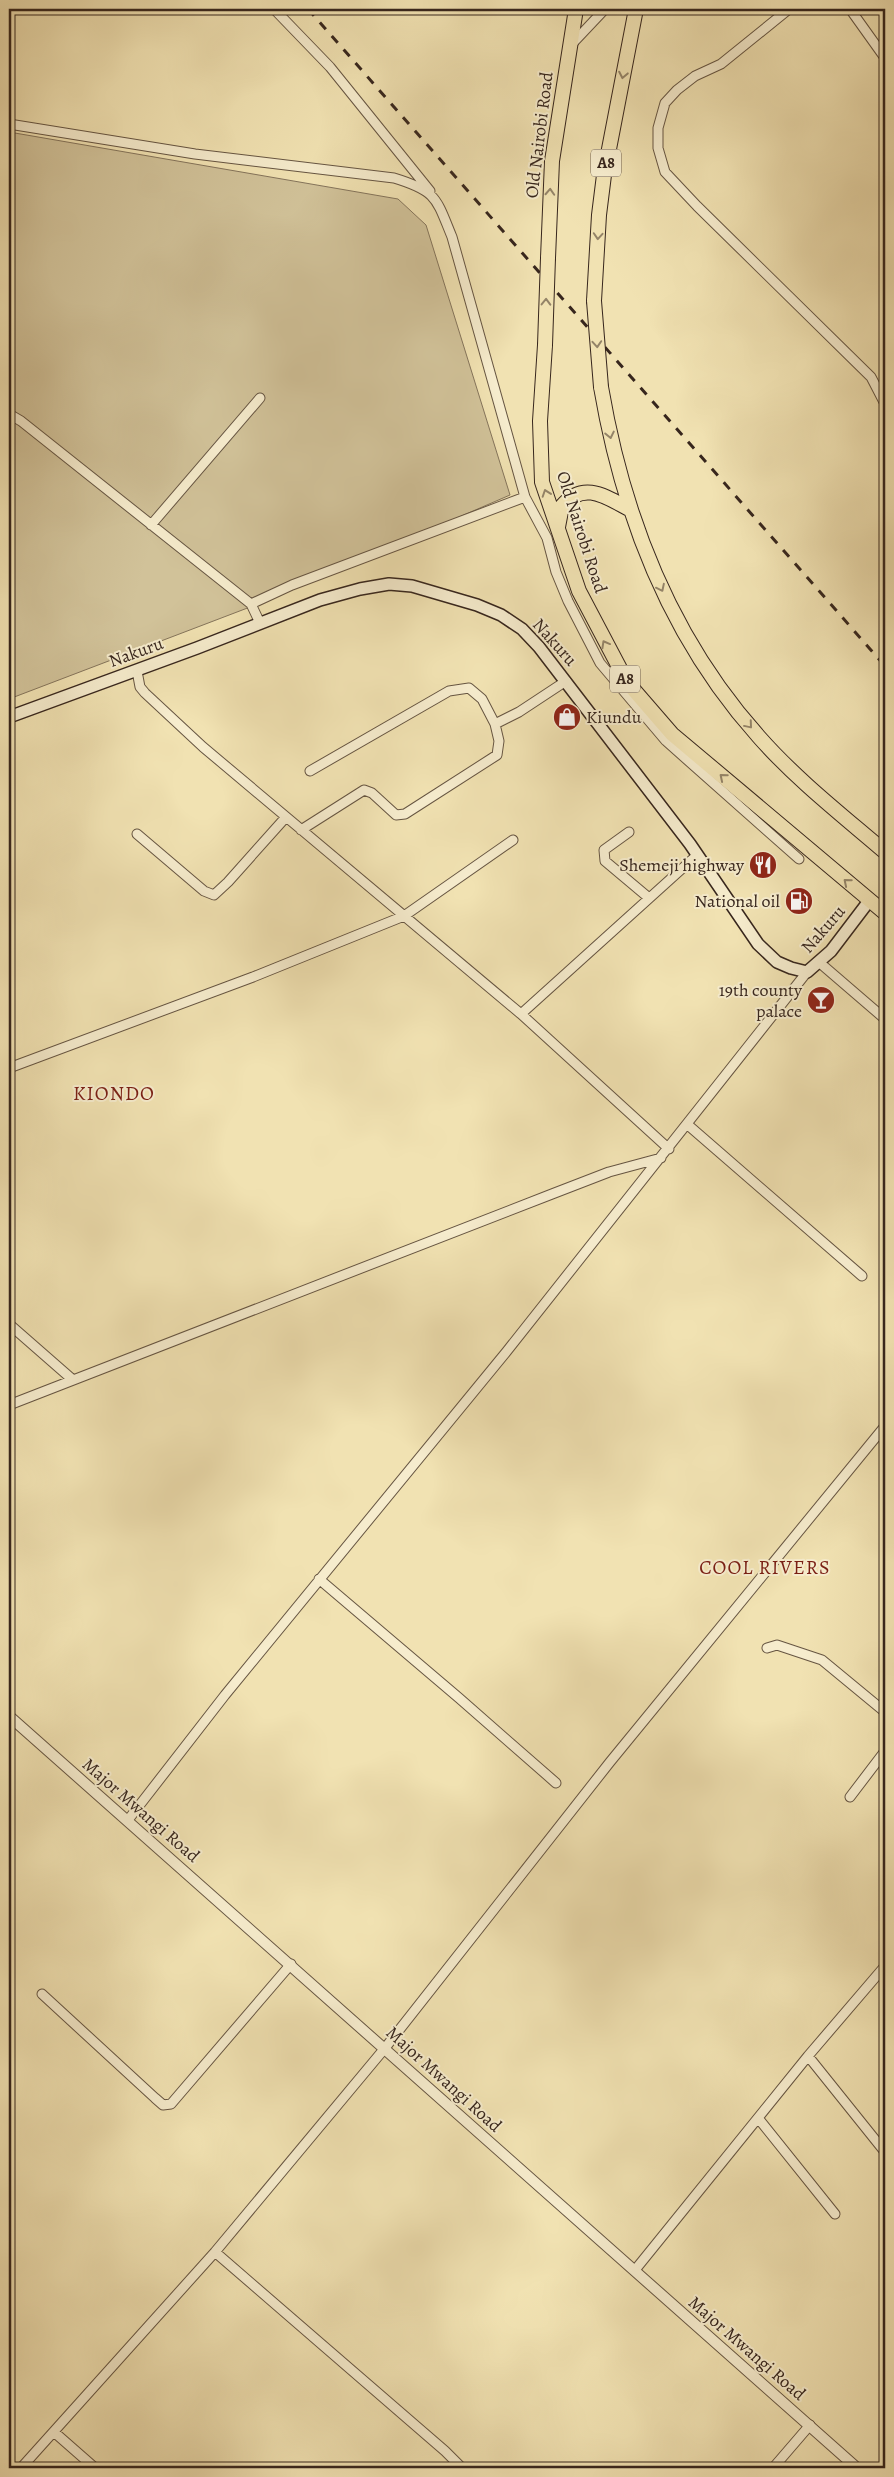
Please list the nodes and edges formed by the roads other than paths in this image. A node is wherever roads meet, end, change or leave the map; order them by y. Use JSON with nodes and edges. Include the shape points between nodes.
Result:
{"nodes":[{"id":1,"x":274,"y":9,"type":"edge"},
{"id":2,"x":605,"y":9,"type":"edge"},
{"id":3,"x":636,"y":9,"type":"edge"},
{"id":4,"x":789,"y":9,"type":"edge"},
{"id":5,"x":850,"y":9,"type":"edge"},
{"id":6,"x":575,"y":10,"type":"edge"},
{"id":7,"x":570,"y":46,"type":"junction"},
{"id":8,"x":885,"y":58,"type":"edge"},
{"id":9,"x":9,"y":124,"type":"edge"},
{"id":10,"x":434,"y":196,"type":"junction"},
{"id":11,"x":260,"y":398,"type":"dead end"},
{"id":12,"x":885,"y":404,"type":"edge"},
{"id":13,"x":9,"y":414,"type":"edge"},
{"id":14,"x":525,"y":497,"type":"junction"},
{"id":15,"x":631,"y":510,"type":"junction"},
{"id":16,"x":151,"y":525,"type":"junction"},
{"id":17,"x":558,"y":527,"type":"junction"},
{"id":18,"x":251,"y":604,"type":"junction"},
{"id":19,"x":260,"y":624,"type":"junction"},
{"id":20,"x":136,"y":671,"type":"junction"},
{"id":21,"x":566,"y":681,"type":"junction"},
{"id":22,"x":9,"y":717,"type":"edge"},
{"id":23,"x":495,"y":724,"type":"junction"},
{"id":24,"x":310,"y":770,"type":"dead end"},
{"id":25,"x":286,"y":817,"type":"junction"},
{"id":26,"x":301,"y":830,"type":"junction"},
{"id":27,"x":629,"y":832,"type":"dead end"},
{"id":28,"x":137,"y":834,"type":"dead end"},
{"id":29,"x":513,"y":840,"type":"dead end"},
{"id":30,"x":885,"y":852,"type":"edge"},
{"id":31,"x":696,"y":856,"type":"junction"},
{"id":32,"x":799,"y":859,"type":"dead end"},
{"id":33,"x":649,"y":898,"type":"junction"},
{"id":34,"x":869,"y":901,"type":"junction"},
{"id":35,"x":885,"y":913,"type":"edge"},
{"id":36,"x":404,"y":916,"type":"junction"},
{"id":37,"x":820,"y":963,"type":"junction"},
{"id":38,"x":807,"y":972,"type":"junction"},
{"id":39,"x":521,"y":1014,"type":"junction"},
{"id":40,"x":885,"y":1019,"type":"edge"},
{"id":41,"x":9,"y":1068,"type":"edge"},
{"id":42,"x":688,"y":1124,"type":"junction"},
{"id":43,"x":669,"y":1148,"type":"junction"},
{"id":44,"x":662,"y":1158,"type":"junction"},
{"id":45,"x":862,"y":1276,"type":"dead end"},
{"id":46,"x":9,"y":1324,"type":"edge"},
{"id":47,"x":73,"y":1380,"type":"junction"},
{"id":48,"x":9,"y":1405,"type":"edge"},
{"id":49,"x":885,"y":1426,"type":"edge"},
{"id":50,"x":319,"y":1579,"type":"junction"},
{"id":51,"x":767,"y":1648,"type":"dead end"},
{"id":52,"x":885,"y":1712,"type":"edge"},
{"id":53,"x":9,"y":1716,"type":"edge"},
{"id":54,"x":885,"y":1751,"type":"edge"},
{"id":55,"x":556,"y":1783,"type":"dead end"},
{"id":56,"x":850,"y":1798,"type":"dead end"},
{"id":57,"x":128,"y":1820,"type":"junction"},
{"id":58,"x":291,"y":1964,"type":"junction"},
{"id":59,"x":885,"y":1966,"type":"edge"},
{"id":60,"x":42,"y":1994,"type":"dead end"},
{"id":61,"x":385,"y":2048,"type":"junction"},
{"id":62,"x":808,"y":2056,"type":"junction"},
{"id":63,"x":758,"y":2118,"type":"junction"},
{"id":64,"x":885,"y":2152,"type":"edge"},
{"id":65,"x":835,"y":2214,"type":"dead end"},
{"id":66,"x":215,"y":2252,"type":"junction"},
{"id":67,"x":635,"y":2270,"type":"junction"},
{"id":68,"x":810,"y":2424,"type":"junction"},
{"id":69,"x":54,"y":2432,"type":"junction"},
{"id":70,"x":20,"y":2468,"type":"edge"},
{"id":71,"x":95,"y":2468,"type":"edge"},
{"id":72,"x":462,"y":2468,"type":"edge"},
{"id":73,"x":773,"y":2468,"type":"edge"},
{"id":74,"x":857,"y":2468,"type":"edge"}],
"edges":[{"from":1,"to":10,"type":"street","via":[[330,67]]},
{"from":2,"to":7,"type":"street"},
{"from":3,"to":15,"type":"highway","number":"A8","one_way":true,"bridge":true,"via":[[603,183],[594,301],[601,387],[617,465]]},
{"from":4,"to":12,"type":"street","via":[[721,64],[695,76],[677,90],[665,103],[658,128],[658,148],[665,172],[871,377]]},
{"from":5,"to":8,"type":"street"},
{"from":6,"to":7,"type":"highway","name":"Old Nairobi Road","number":"A8"},
{"from":17,"to":7,"type":"highway","name":"Old Nairobi Road","number":"A8","one_way":true,"bridge":true,"via":[[542,482],[540,421],[552,161]]},
{"from":9,"to":10,"type":"street","via":[[195,154],[394,178],[416,185]]},
{"from":10,"to":14,"type":"street","via":[[452,237]]},
{"from":11,"to":16,"type":"street"},
{"from":13,"to":16,"type":"street"},
{"from":14,"to":18,"type":"street","via":[[292,584]]},
{"from":14,"to":32,"type":"street","via":[[547,538],[568,601],[600,663],[666,741]]},
{"from":15,"to":17,"type":"highway","via":[[593,492],[578,493],[562,506]]},
{"from":15,"to":30,"type":"highway","number":"A8","one_way":true,"via":[[659,585],[719,687],[782,762]]},
{"from":16,"to":18,"type":"street"},
{"from":34,"to":17,"type":"highway","name":"Old Nairobi Road","number":"A8","one_way":true,"via":[[672,734],[646,706],[627,682],[587,610]]},
{"from":18,"to":19,"type":"street"},
{"from":19,"to":20,"type":"main road","name":"Nakuru"},
{"from":19,"to":21,"type":"main road","name":"Nakuru","via":[[320,600],[360,589],[389,584],[412,586],[477,604],[501,615],[522,629]]},
{"from":20,"to":22,"type":"main road","name":"Nakuru"},
{"from":20,"to":25,"type":"street","via":[[145,693]]},
{"from":21,"to":23,"type":"street"},
{"from":21,"to":31,"type":"main road","name":"Nakuru"},
{"from":23,"to":24,"type":"street","via":[[482,699],[469,688],[449,691]]},
{"from":23,"to":26,"type":"street","via":[[499,741],[497,755],[405,814],[396,816],[364,790]]},
{"from":25,"to":26,"type":"street"},
{"from":25,"to":28,"type":"street","via":[[214,895],[204,891]]},
{"from":26,"to":36,"type":"street"},
{"from":27,"to":33,"type":"street","via":[[604,850],[605,861]]},
{"from":29,"to":36,"type":"street"},
{"from":31,"to":33,"type":"street"},
{"from":31,"to":38,"type":"main road","name":"Nakuru","via":[[758,944],[777,962]]},
{"from":33,"to":39,"type":"street"},
{"from":34,"to":35,"type":"highway","name":"Old Nairobi Road","number":"A8"},
{"from":34,"to":37,"type":"main road","name":"Nakuru"},
{"from":36,"to":39,"type":"street"},
{"from":36,"to":41,"type":"street","via":[[253,978]]},
{"from":37,"to":38,"type":"main road","name":"Nakuru"},
{"from":37,"to":40,"type":"street"},
{"from":38,"to":42,"type":"street"},
{"from":39,"to":43,"type":"street"},
{"from":42,"to":43,"type":"street"},
{"from":42,"to":45,"type":"street"},
{"from":43,"to":44,"type":"street"},
{"from":44,"to":47,"type":"street","via":[[601,1175]]},
{"from":44,"to":50,"type":"street"},
{"from":46,"to":47,"type":"street"},
{"from":47,"to":48,"type":"street"},
{"from":49,"to":61,"type":"street","via":[[623,1747]]},
{"from":50,"to":55,"type":"street"},
{"from":50,"to":57,"type":"street"},
{"from":51,"to":52,"type":"street","via":[[777,1645],[822,1660]]},
{"from":53,"to":57,"type":"street","name":"Major Mwangi Road"},
{"from":54,"to":56,"type":"street"},
{"from":57,"to":58,"type":"street","name":"Major Mwangi Road"},
{"from":58,"to":60,"type":"street","via":[[171,2104],[163,2104],[155,2098]]},
{"from":58,"to":61,"type":"street","name":"Major Mwangi Road"},
{"from":59,"to":62,"type":"street"},
{"from":61,"to":66,"type":"street"},
{"from":61,"to":67,"type":"street","name":"Major Mwangi Road"},
{"from":62,"to":63,"type":"street"},
{"from":62,"to":64,"type":"street"},
{"from":63,"to":65,"type":"street"},
{"from":63,"to":67,"type":"street"},
{"from":66,"to":69,"type":"street"},
{"from":66,"to":72,"type":"street"},
{"from":67,"to":68,"type":"street","name":"Major Mwangi Road"},
{"from":68,"to":73,"type":"street"},
{"from":68,"to":74,"type":"street","name":"Major Mwangi Road"},
{"from":69,"to":70,"type":"street"},
{"from":69,"to":71,"type":"street"}]}
